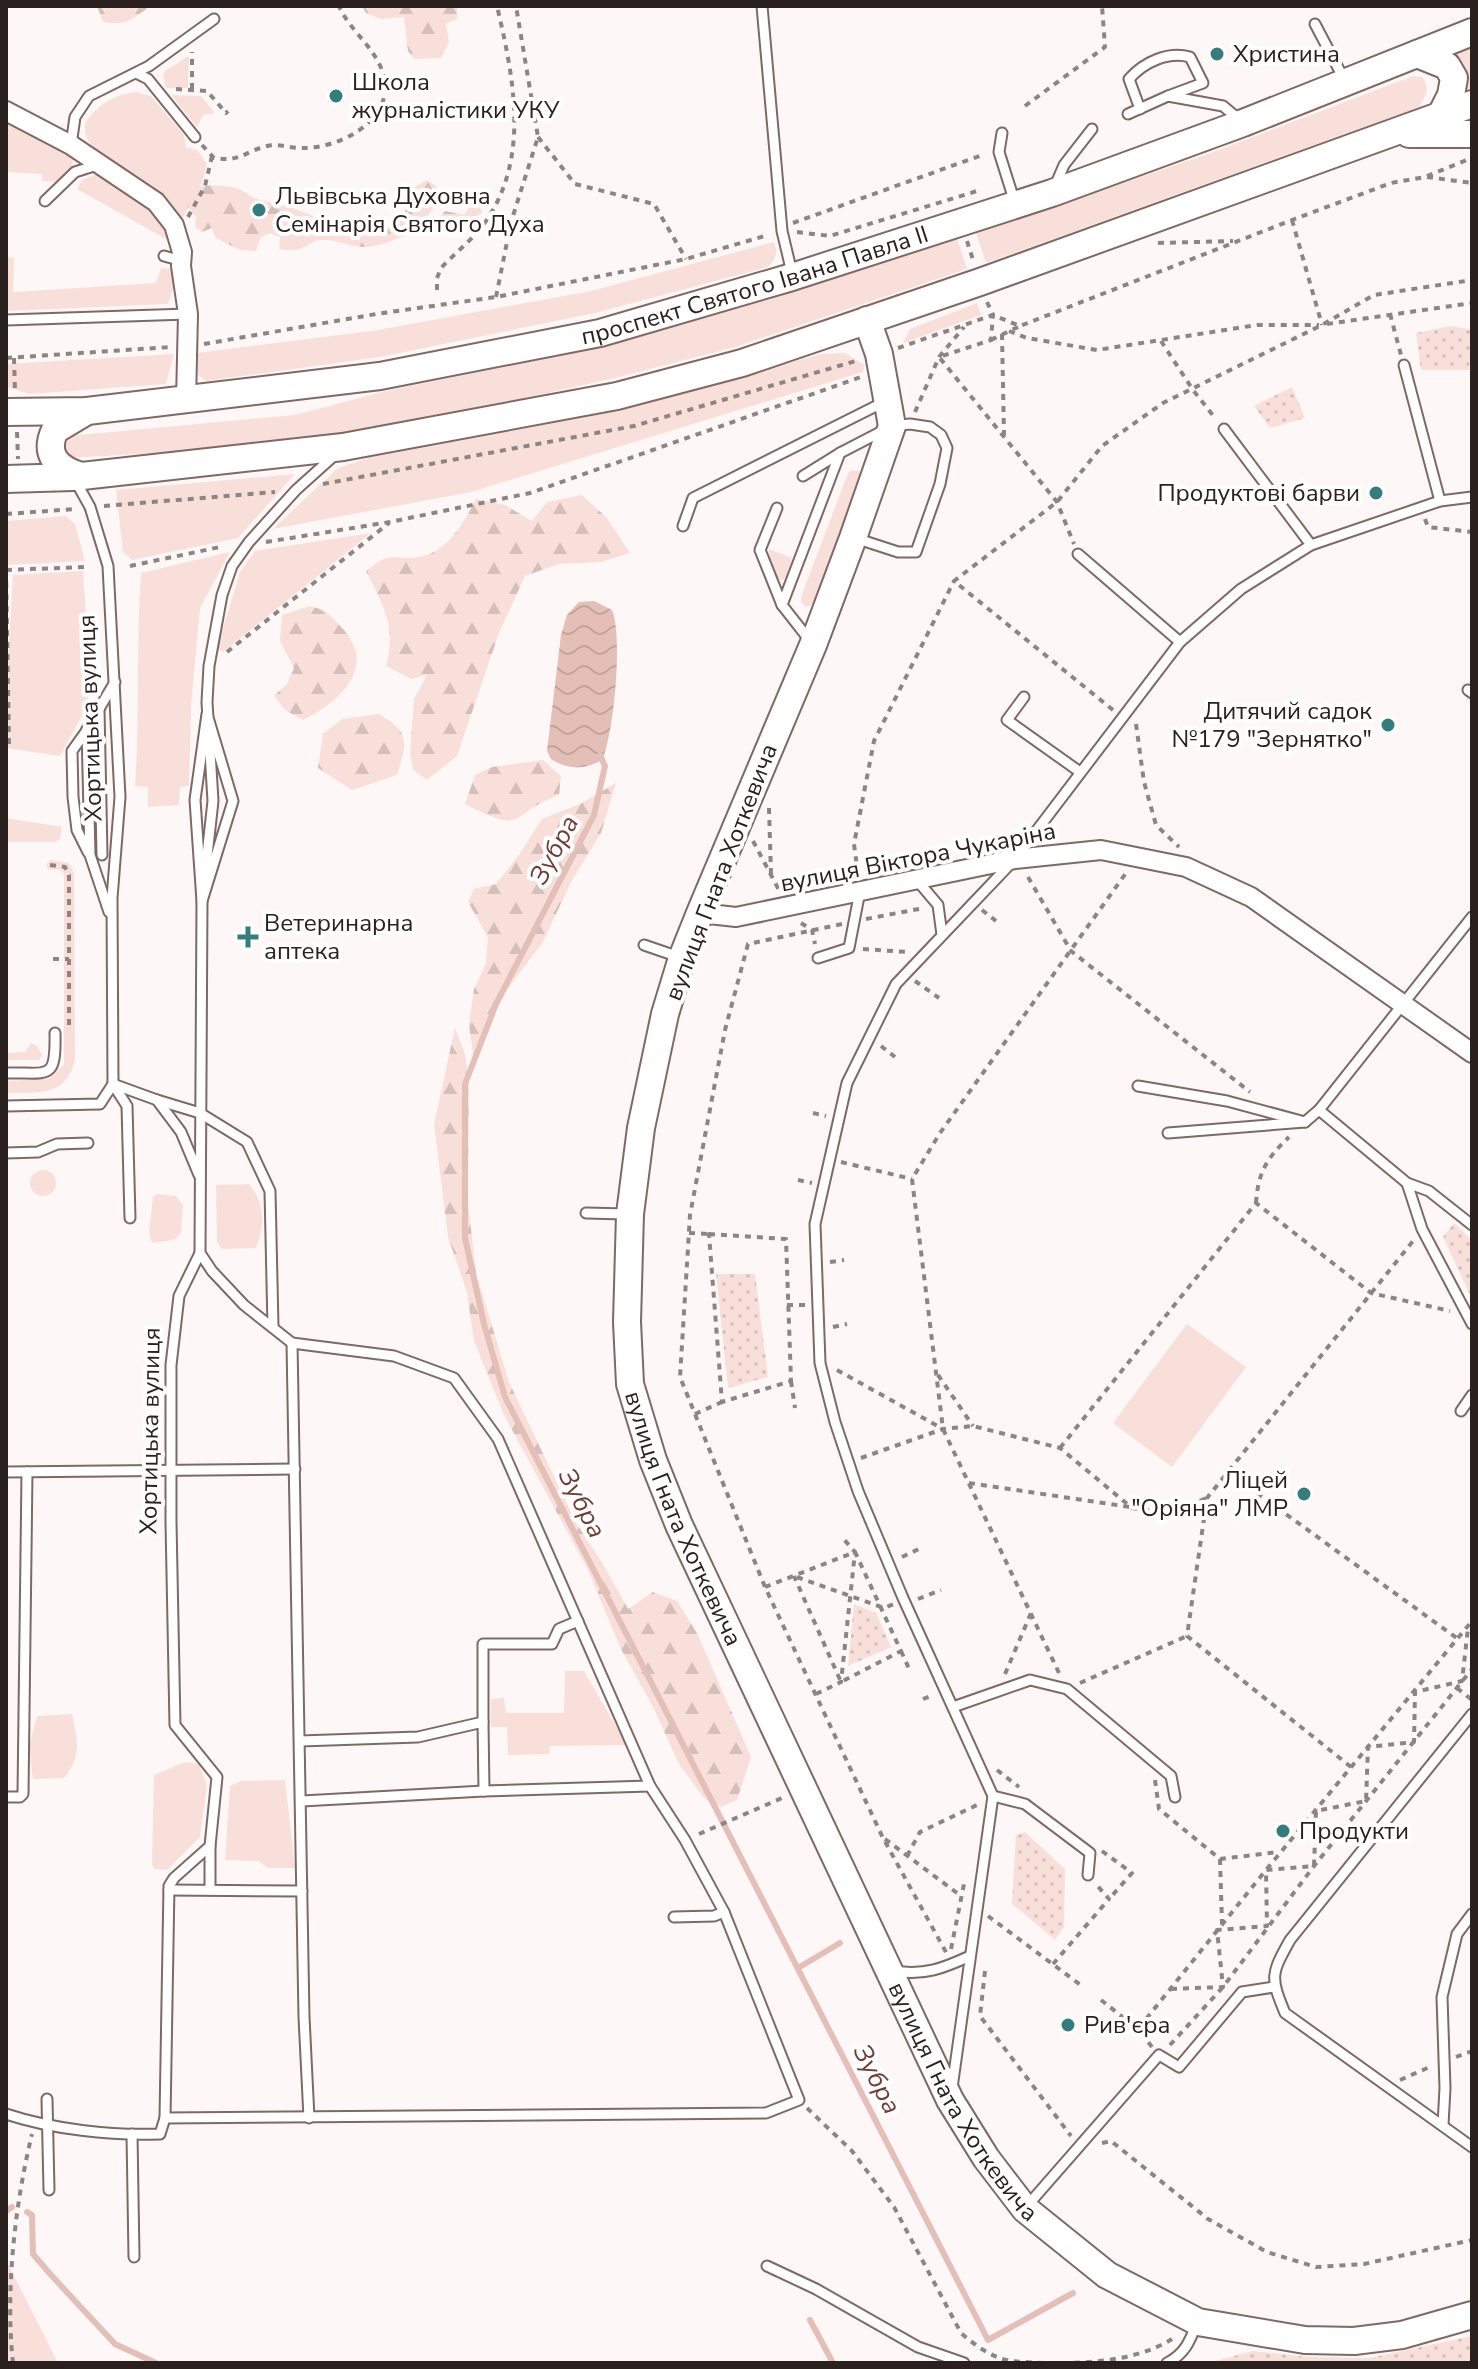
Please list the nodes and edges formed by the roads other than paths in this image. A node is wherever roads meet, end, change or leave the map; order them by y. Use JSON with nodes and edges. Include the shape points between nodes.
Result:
{"nodes":[{"id":1,"x":762,"y":6,"type":"edge"},
{"id":2,"x":214,"y":19,"type":"dead end"},
{"id":3,"x":1315,"y":24,"type":"dead end"},
{"id":4,"x":1472,"y":32,"type":"edge"},
{"id":5,"x":1417,"y":54,"type":"junction"},
{"id":6,"x":136,"y":73,"type":"junction"},
{"id":7,"x":1346,"y":82,"type":"junction"},
{"id":8,"x":1168,"y":96,"type":"junction"},
{"id":9,"x":1472,"y":104,"type":"edge"},
{"id":10,"x":1140,"y":109,"type":"junction"},
{"id":11,"x":6,"y":111,"type":"edge"},
{"id":12,"x":1128,"y":114,"type":"dead end"},
{"id":13,"x":1441,"y":115,"type":"junction"},
{"id":14,"x":1243,"y":123,"type":"junction"},
{"id":15,"x":1092,"y":129,"type":"dead end"},
{"id":16,"x":1002,"y":133,"type":"dead end"},
{"id":17,"x":1389,"y":134,"type":"junction"},
{"id":18,"x":1472,"y":134,"type":"edge"},
{"id":19,"x":195,"y":137,"type":"road end"},
{"id":20,"x":71,"y":145,"type":"junction"},
{"id":21,"x":100,"y":164,"type":"junction"},
{"id":22,"x":1052,"y":193,"type":"junction"},
{"id":23,"x":45,"y":201,"type":"dead end"},
{"id":24,"x":1015,"y":205,"type":"junction"},
{"id":25,"x":164,"y":256,"type":"dead end"},
{"id":26,"x":181,"y":266,"type":"junction"},
{"id":27,"x":792,"y":277,"type":"junction"},
{"id":28,"x":188,"y":314,"type":"junction"},
{"id":29,"x":6,"y":320,"type":"edge"},
{"id":30,"x":867,"y":320,"type":"junction"},
{"id":31,"x":1404,"y":365,"type":"road end"},
{"id":32,"x":889,"y":399,"type":"junction"},
{"id":33,"x":186,"y":401,"type":"junction"},
{"id":34,"x":87,"y":411,"type":"junction"},
{"id":35,"x":13,"y":412,"type":"edge"},
{"id":36,"x":892,"y":426,"type":"junction"},
{"id":37,"x":1224,"y":429,"type":"road end"},
{"id":38,"x":343,"y":447,"type":"junction"},
{"id":39,"x":840,"y":453,"type":"junction"},
{"id":40,"x":12,"y":472,"type":"edge"},
{"id":41,"x":77,"y":476,"type":"junction"},
{"id":42,"x":803,"y":476,"type":"dead end"},
{"id":43,"x":1472,"y":497,"type":"edge"},
{"id":44,"x":1440,"y":501,"type":"junction"},
{"id":45,"x":777,"y":508,"type":"dead end"},
{"id":46,"x":683,"y":526,"type":"dead end"},
{"id":47,"x":853,"y":538,"type":"junction"},
{"id":48,"x":1311,"y":545,"type":"junction"},
{"id":49,"x":1078,"y":554,"type":"road end"},
{"id":50,"x":782,"y":605,"type":"junction"},
{"id":51,"x":1180,"y":642,"type":"junction"},
{"id":52,"x":813,"y":645,"type":"junction"},
{"id":53,"x":115,"y":682,"type":"junction"},
{"id":54,"x":1024,"y":697,"type":"dead end"},
{"id":55,"x":99,"y":709,"type":"junction"},
{"id":56,"x":207,"y":714,"type":"junction"},
{"id":57,"x":87,"y":729,"type":"junction"},
{"id":58,"x":1080,"y":772,"type":"junction"},
{"id":59,"x":90,"y":855,"type":"junction"},
{"id":60,"x":102,"y":855,"type":"dead end"},
{"id":61,"x":1015,"y":859,"type":"junction"},
{"id":62,"x":916,"y":879,"type":"junction"},
{"id":63,"x":860,"y":891,"type":"junction"},
{"id":64,"x":202,"y":901,"type":"junction"},
{"id":65,"x":700,"y":913,"type":"junction"},
{"id":66,"x":1472,"y":917,"type":"edge"},
{"id":67,"x":112,"y":922,"type":"junction"},
{"id":68,"x":942,"y":935,"type":"junction"},
{"id":69,"x":644,"y":945,"type":"dead end"},
{"id":70,"x":682,"y":958,"type":"junction"},
{"id":71,"x":818,"y":958,"type":"road end"},
{"id":72,"x":1402,"y":1003,"type":"junction"},
{"id":73,"x":55,"y":1033,"type":"dead end"},
{"id":74,"x":1472,"y":1053,"type":"edge"},
{"id":75,"x":6,"y":1073,"type":"edge"},
{"id":76,"x":113,"y":1084,"type":"junction"},
{"id":77,"x":1138,"y":1086,"type":"dead end"},
{"id":78,"x":157,"y":1100,"type":"junction"},
{"id":79,"x":6,"y":1106,"type":"edge"},
{"id":80,"x":1319,"y":1110,"type":"junction"},
{"id":81,"x":200,"y":1113,"type":"junction"},
{"id":82,"x":1305,"y":1122,"type":"junction"},
{"id":83,"x":1168,"y":1133,"type":"dead end"},
{"id":84,"x":88,"y":1143,"type":"dead end"},
{"id":85,"x":6,"y":1153,"type":"edge"},
{"id":86,"x":201,"y":1178,"type":"junction"},
{"id":87,"x":1407,"y":1183,"type":"junction"},
{"id":88,"x":586,"y":1213,"type":"dead end"},
{"id":89,"x":630,"y":1214,"type":"junction"},
{"id":90,"x":130,"y":1218,"type":"dead end"},
{"id":91,"x":1472,"y":1225,"type":"edge"},
{"id":92,"x":200,"y":1253,"type":"junction"},
{"id":93,"x":1470,"y":1320,"type":"edge"},
{"id":94,"x":273,"y":1327,"type":"junction"},
{"id":95,"x":292,"y":1343,"type":"junction"},
{"id":96,"x":1472,"y":1395,"type":"edge"},
{"id":97,"x":1461,"y":1411,"type":"dead end"},
{"id":98,"x":295,"y":1469,"type":"junction"},
{"id":99,"x":172,"y":1471,"type":"junction"},
{"id":100,"x":6,"y":1472,"type":"edge"},
{"id":101,"x":27,"y":1472,"type":"junction"},
{"id":102,"x":578,"y":1621,"type":"junction"},
{"id":103,"x":953,"y":1707,"type":"junction"},
{"id":104,"x":1472,"y":1714,"type":"edge"},
{"id":105,"x":483,"y":1722,"type":"junction"},
{"id":106,"x":300,"y":1741,"type":"junction"},
{"id":107,"x":650,"y":1786,"type":"junction"},
{"id":108,"x":484,"y":1791,"type":"junction"},
{"id":109,"x":993,"y":1796,"type":"junction"},
{"id":110,"x":6,"y":1797,"type":"edge"},
{"id":111,"x":1175,"y":1797,"type":"dead end"},
{"id":112,"x":302,"y":1801,"type":"junction"},
{"id":113,"x":210,"y":1846,"type":"junction"},
{"id":114,"x":1088,"y":1875,"type":"road end"},
{"id":115,"x":169,"y":1890,"type":"junction"},
{"id":116,"x":210,"y":1890,"type":"junction"},
{"id":117,"x":302,"y":1891,"type":"junction"},
{"id":118,"x":724,"y":1912,"type":"junction"},
{"id":119,"x":1472,"y":1914,"type":"edge"},
{"id":120,"x":674,"y":1917,"type":"dead end"},
{"id":121,"x":970,"y":1956,"type":"junction"},
{"id":122,"x":888,"y":1970,"type":"junction"},
{"id":123,"x":1274,"y":1987,"type":"junction"},
{"id":124,"x":47,"y":2099,"type":"dead end"},
{"id":125,"x":950,"y":2100,"type":"junction"},
{"id":126,"x":6,"y":2114,"type":"edge"},
{"id":127,"x":165,"y":2118,"type":"junction"},
{"id":128,"x":309,"y":2118,"type":"junction"},
{"id":129,"x":47,"y":2125,"type":"junction"},
{"id":130,"x":1443,"y":2125,"type":"junction"},
{"id":131,"x":132,"y":2134,"type":"junction"},
{"id":132,"x":1472,"y":2147,"type":"edge"},
{"id":133,"x":49,"y":2190,"type":"dead end"},
{"id":134,"x":1025,"y":2209,"type":"junction"},
{"id":135,"x":134,"y":2257,"type":"dead end"},
{"id":136,"x":767,"y":2266,"type":"dead end"},
{"id":137,"x":1472,"y":2315,"type":"edge"},
{"id":138,"x":1187,"y":2329,"type":"junction"},
{"id":139,"x":964,"y":2363,"type":"edge"},
{"id":140,"x":1167,"y":2363,"type":"edge"}],
"edges":[{"from":1,"to":27,"type":"lane","via":[[782,231]]},
{"from":2,"to":6,"type":"lane"},
{"from":3,"to":7,"type":"lane"},
{"from":4,"to":5,"type":"main road","name":"проспект Святого Івана Павла II"},
{"from":5,"to":7,"type":"main road","name":"проспект Святого Івана Павла II"},
{"from":5,"to":13,"type":"main road","via":[[1447,66],[1454,78]]},
{"from":6,"to":19,"type":"lane","via":[[148,79]]},
{"from":6,"to":20,"type":"lane","via":[[89,96],[75,117]]},
{"from":7,"to":14,"type":"main road","name":"проспект Святого Івана Павла II"},
{"from":8,"to":10,"type":"lane"},
{"from":8,"to":10,"type":"lane","via":[[1203,83],[1190,57],[1176,54],[1139,67],[1129,79]]},
{"from":8,"to":14,"type":"lane","via":[[1223,106]]},
{"from":9,"to":13,"type":"main road"},
{"from":10,"to":12,"type":"lane"},
{"from":11,"to":20,"type":"street"},
{"from":13,"to":17,"type":"main road"},
{"from":14,"to":22,"type":"main road","name":"проспект Святого Івана Павла II"},
{"from":15,"to":22,"type":"lane","via":[[1064,165]]},
{"from":16,"to":24,"type":"lane","via":[[999,152]]},
{"from":17,"to":18,"type":"main road"},
{"from":17,"to":30,"type":"main road"},
{"from":20,"to":21,"type":"street"},
{"from":21,"to":23,"type":"lane","via":[[75,172]]},
{"from":21,"to":26,"type":"street","via":[[156,202],[174,225]]},
{"from":22,"to":24,"type":"main road","name":"проспект Святого Івана Павла II"},
{"from":24,"to":27,"type":"main road","name":"проспект Святого Івана Павла II"},
{"from":25,"to":26,"type":"lane"},
{"from":26,"to":28,"type":"street"},
{"from":27,"to":33,"type":"main road","name":"проспект Святого Івана Павла II","via":[[600,333],[380,376]]},
{"from":28,"to":29,"type":"lane"},
{"from":28,"to":33,"type":"street"},
{"from":30,"to":32,"type":"main road","name":"вулиця Гната Хоткевича"},
{"from":30,"to":38,"type":"main road","via":[[742,363],[617,396]]},
{"from":31,"to":44,"type":"lane"},
{"from":32,"to":36,"type":"main road","name":"вулиця Гната Хоткевича"},
{"from":32,"to":46,"type":"lane","via":[[693,498]]},
{"from":33,"to":34,"type":"main road","name":"проспект Святого Івана Павла II"},
{"from":34,"to":35,"type":"main road","name":"проспект Святого Івана Павла II"},
{"from":34,"to":41,"type":"main road","via":[[55,430],[49,449],[64,471]]},
{"from":36,"to":39,"type":"lane"},
{"from":36,"to":47,"type":"main road","name":"вулиця Гната Хоткевича"},
{"from":36,"to":47,"type":"lane","via":[[930,427],[947,448],[926,525],[916,552]]},
{"from":37,"to":48,"type":"lane"},
{"from":38,"to":41,"type":"main road"},
{"from":38,"to":56,"type":"lane","name":"Хортицька вулиця","via":[[296,490],[232,566],[209,666]]},
{"from":39,"to":42,"type":"lane"},
{"from":39,"to":50,"type":"lane"},
{"from":40,"to":41,"type":"main road"},
{"from":41,"to":53,"type":"lane","name":"Хортицька вулиця","via":[[108,566]]},
{"from":43,"to":44,"type":"lane"},
{"from":44,"to":48,"type":"lane"},
{"from":45,"to":50,"type":"lane","via":[[760,550]]},
{"from":47,"to":52,"type":"main road","name":"вулиця Гната Хоткевича"},
{"from":48,"to":51,"type":"lane","via":[[1241,589]]},
{"from":49,"to":51,"type":"lane"},
{"from":50,"to":52,"type":"lane"},
{"from":51,"to":58,"type":"lane"},
{"from":52,"to":65,"type":"main road","name":"вулиця Гната Хоткевича"},
{"from":53,"to":55,"type":"lane"},
{"from":53,"to":67,"type":"lane","name":"Хортицька вулиця","via":[[120,797]]},
{"from":54,"to":58,"type":"lane","via":[[1007,720]]},
{"from":55,"to":57,"type":"lane"},
{"from":55,"to":60,"type":"lane"},
{"from":56,"to":64,"type":"lane","name":"Хортицька вулиця","via":[[213,801]]},
{"from":56,"to":64,"type":"lane","via":[[195,800]]},
{"from":56,"to":64,"type":"lane","via":[[233,801]]},
{"from":57,"to":59,"type":"lane"},
{"from":57,"to":59,"type":"lane","via":[[72,751],[73,797],[77,830]]},
{"from":58,"to":61,"type":"lane"},
{"from":59,"to":67,"type":"lane"},
{"from":61,"to":62,"type":"street","name":"вулиця Віктора Чукаріна"},
{"from":61,"to":68,"type":"lane"},
{"from":61,"to":72,"type":"street","name":"вулиця Віктора Чукаріна","via":[[1101,850],[1186,867],[1251,897]]},
{"from":62,"to":63,"type":"street","name":"вулиця Віктора Чукаріна"},
{"from":62,"to":68,"type":"lane","via":[[938,905]]},
{"from":63,"to":65,"type":"street","name":"вулиця Віктора Чукаріна","via":[[736,917]]},
{"from":63,"to":71,"type":"lane","via":[[849,948]]},
{"from":64,"to":81,"type":"lane","name":"Хортицька вулиця"},
{"from":65,"to":70,"type":"main road","name":"вулиця Гната Хоткевича"},
{"from":66,"to":72,"type":"lane"},
{"from":67,"to":76,"type":"lane","name":"Хортицька вулиця"},
{"from":68,"to":103,"type":"lane","via":[[896,984],[847,1083],[815,1224],[820,1363],[835,1422],[858,1491]]},
{"from":69,"to":70,"type":"lane"},
{"from":70,"to":89,"type":"main road","name":"вулиця Гната Хоткевича","via":[[643,1115]]},
{"from":72,"to":74,"type":"street","name":"вулиця Віктора Чукаріна"},
{"from":72,"to":80,"type":"lane"},
{"from":73,"to":75,"type":"lane","via":[[54,1067],[48,1072]]},
{"from":76,"to":78,"type":"lane"},
{"from":76,"to":79,"type":"lane","via":[[100,1104]]},
{"from":76,"to":90,"type":"lane","via":[[127,1106]]},
{"from":77,"to":82,"type":"lane"},
{"from":78,"to":81,"type":"lane"},
{"from":78,"to":86,"type":"lane","via":[[181,1132]]},
{"from":80,"to":82,"type":"lane"},
{"from":80,"to":87,"type":"lane"},
{"from":81,"to":86,"type":"lane","name":"Хортицька вулиця"},
{"from":81,"to":94,"type":"lane","via":[[247,1142],[270,1191]]},
{"from":82,"to":83,"type":"lane"},
{"from":84,"to":85,"type":"lane"},
{"from":86,"to":92,"type":"lane","name":"Хортицька вулиця"},
{"from":87,"to":91,"type":"lane","via":[[1429,1191]]},
{"from":87,"to":93,"type":"lane","via":[[1422,1229]]},
{"from":88,"to":89,"type":"lane"},
{"from":89,"to":122,"type":"main road","name":"вулиця Гната Хоткевича","via":[[630,1384],[653,1460],[706,1585]]},
{"from":92,"to":94,"type":"lane","via":[[244,1305]]},
{"from":92,"to":99,"type":"lane","name":"Хортицька вулиця","via":[[179,1296],[171,1365]]},
{"from":94,"to":95,"type":"lane"},
{"from":95,"to":98,"type":"lane"},
{"from":95,"to":102,"type":"lane","via":[[394,1356],[454,1378],[498,1439]]},
{"from":96,"to":97,"type":"lane"},
{"from":98,"to":99,"type":"lane"},
{"from":98,"to":106,"type":"lane"},
{"from":99,"to":101,"type":"lane"},
{"from":99,"to":113,"type":"lane","name":"Хортицька вулиця","via":[[175,1725],[217,1777]]},
{"from":100,"to":101,"type":"lane"},
{"from":101,"to":110,"type":"lane","via":[[23,1794]]},
{"from":102,"to":105,"type":"lane","via":[[559,1629],[552,1644],[483,1644]]},
{"from":102,"to":107,"type":"lane"},
{"from":103,"to":109,"type":"lane"},
{"from":103,"to":111,"type":"lane","via":[[1030,1680],[1067,1689],[1171,1776]]},
{"from":104,"to":123,"type":"lane","via":[[1290,1940],[1274,1968]]},
{"from":105,"to":106,"type":"lane","via":[[418,1737]]},
{"from":105,"to":108,"type":"lane"},
{"from":106,"to":112,"type":"lane"},
{"from":107,"to":108,"type":"lane"},
{"from":107,"to":118,"type":"lane"},
{"from":108,"to":112,"type":"lane"},
{"from":109,"to":114,"type":"lane","via":[[1025,1804],[1090,1853]]},
{"from":109,"to":121,"type":"lane"},
{"from":112,"to":117,"type":"lane"},
{"from":113,"to":115,"type":"lane","via":[[174,1878]]},
{"from":113,"to":116,"type":"lane","name":"Хортицька вулиця"},
{"from":115,"to":116,"type":"lane"},
{"from":115,"to":127,"type":"lane"},
{"from":116,"to":117,"type":"lane"},
{"from":117,"to":128,"type":"lane"},
{"from":118,"to":120,"type":"lane"},
{"from":118,"to":128,"type":"lane","via":[[799,2100],[766,2113]]},
{"from":119,"to":130,"type":"lane","via":[[1457,1934],[1442,1997]]},
{"from":121,"to":122,"type":"lane","via":[[938,1971]]},
{"from":121,"to":125,"type":"lane"},
{"from":122,"to":125,"type":"main road","name":"вулиця Гната Хоткевича"},
{"from":123,"to":130,"type":"lane","via":[[1285,2013]]},
{"from":123,"to":134,"type":"lane","via":[[1242,1992],[1179,2067],[1159,2055]]},
{"from":124,"to":129,"type":"lane"},
{"from":125,"to":134,"type":"main road","name":"вулиця Гната Хоткевича"},
{"from":126,"to":129,"type":"lane"},
{"from":127,"to":128,"type":"lane"},
{"from":127,"to":131,"type":"lane","via":[[160,2134]]},
{"from":129,"to":131,"type":"lane"},
{"from":129,"to":133,"type":"lane"},
{"from":130,"to":132,"type":"lane"},
{"from":131,"to":135,"type":"lane"},
{"from":134,"to":138,"type":"main road","name":"вулиця Гната Хоткевича","via":[[1107,2275]]},
{"from":136,"to":139,"type":"lane","via":[[918,2347]]},
{"from":137,"to":138,"type":"main road","name":"вулиця Гната Хоткевича","via":[[1402,2335],[1354,2341]]},
{"from":138,"to":140,"type":"lane","via":[[1187,2347]]}]}
